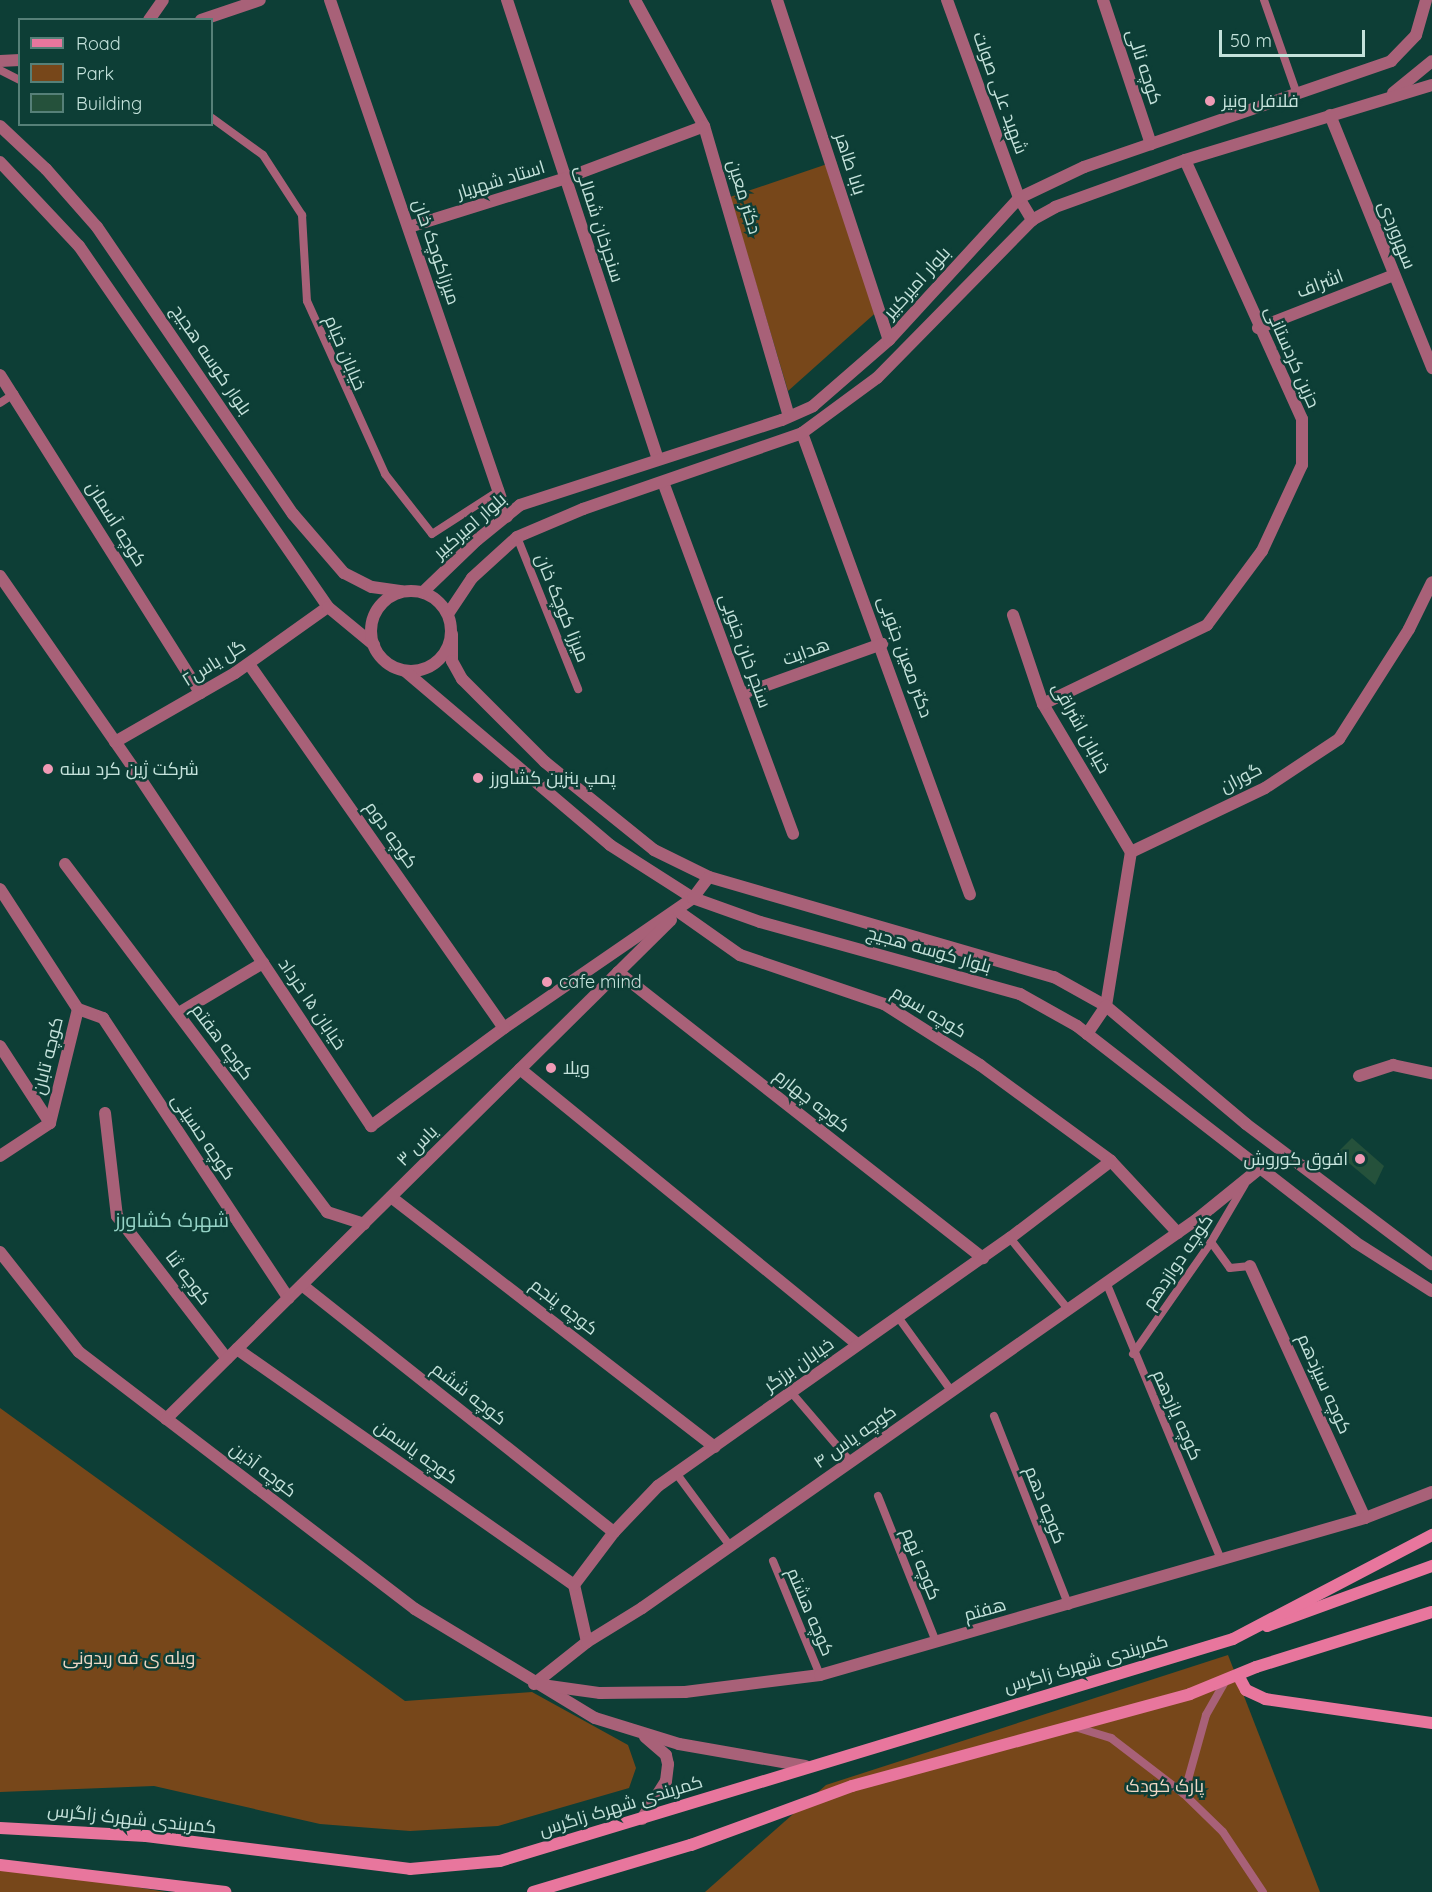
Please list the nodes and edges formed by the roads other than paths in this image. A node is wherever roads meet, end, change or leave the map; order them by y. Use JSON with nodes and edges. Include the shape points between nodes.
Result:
{"nodes":[{"id":1,"x":163,"y":0,"type":"edge"},
{"id":2,"x":260,"y":0,"type":"edge"},
{"id":3,"x":330,"y":0,"type":"edge"},
{"id":4,"x":507,"y":0,"type":"edge"},
{"id":5,"x":635,"y":0,"type":"edge"},
{"id":6,"x":777,"y":0,"type":"edge"},
{"id":7,"x":947,"y":0,"type":"edge"},
{"id":8,"x":1103,"y":0,"type":"edge"},
{"id":9,"x":1264,"y":0,"type":"edge"},
{"id":10,"x":1426,"y":0,"type":"edge"},
{"id":11,"x":150,"y":18,"type":"edge"},
{"id":12,"x":207,"y":18,"type":"edge"},
{"id":13,"x":18,"y":60,"type":"edge"},
{"id":14,"x":0,"y":61,"type":"edge"},
{"id":15,"x":1432,"y":61,"type":"edge"},
{"id":16,"x":0,"y":70,"type":"edge"},
{"id":17,"x":18,"y":79,"type":"edge"},
{"id":18,"x":1432,"y":85,"type":"edge"},
{"id":19,"x":1297,"y":94,"type":"junction"},
{"id":20,"x":1388,"y":97,"type":"junction"},
{"id":21,"x":1330,"y":115,"type":"junction"},
{"id":22,"x":213,"y":119,"type":"edge"},
{"id":23,"x":0,"y":126,"type":"edge"},
{"id":24,"x":704,"y":126,"type":"junction"},
{"id":25,"x":1150,"y":144,"type":"junction"},
{"id":26,"x":1185,"y":160,"type":"junction"},
{"id":27,"x":0,"y":162,"type":"edge"},
{"id":28,"x":566,"y":178,"type":"junction"},
{"id":29,"x":1019,"y":198,"type":"junction"},
{"id":30,"x":1032,"y":220,"type":"junction"},
{"id":31,"x":409,"y":227,"type":"junction"},
{"id":32,"x":1394,"y":275,"type":"junction"},
{"id":33,"x":1258,"y":328,"type":"junction"},
{"id":34,"x":890,"y":340,"type":"junction"},
{"id":35,"x":1432,"y":368,"type":"edge"},
{"id":36,"x":0,"y":375,"type":"edge"},
{"id":37,"x":14,"y":394,"type":"junction"},
{"id":38,"x":0,"y":403,"type":"edge"},
{"id":39,"x":789,"y":416,"type":"junction"},
{"id":40,"x":802,"y":433,"type":"junction"},
{"id":41,"x":658,"y":459,"type":"junction"},
{"id":42,"x":663,"y":482,"type":"junction"},
{"id":43,"x":500,"y":490,"type":"junction"},
{"id":44,"x":507,"y":516,"type":"junction"},
{"id":45,"x":518,"y":537,"type":"junction"},
{"id":46,"x":0,"y":576,"type":"edge"},
{"id":47,"x":1432,"y":582,"type":"edge"},
{"id":48,"x":402,"y":591,"type":"junction"},
{"id":49,"x":423,"y":592,"type":"junction"},
{"id":50,"x":328,"y":608,"type":"junction"},
{"id":51,"x":448,"y":614,"type":"junction"},
{"id":52,"x":1012,"y":615,"type":"dead end"},
{"id":53,"x":452,"y":634,"type":"junction"},
{"id":54,"x":882,"y":644,"type":"junction"},
{"id":55,"x":374,"y":645,"type":"junction"},
{"id":56,"x":249,"y":664,"type":"junction"},
{"id":57,"x":405,"y":670,"type":"junction"},
{"id":58,"x":578,"y":689,"type":"dead end"},
{"id":59,"x":200,"y":693,"type":"junction"},
{"id":60,"x":742,"y":694,"type":"junction"},
{"id":61,"x":1043,"y":704,"type":"junction"},
{"id":62,"x":116,"y":742,"type":"junction"},
{"id":63,"x":793,"y":834,"type":"dead end"},
{"id":64,"x":1131,"y":852,"type":"junction"},
{"id":65,"x":65,"y":864,"type":"dead end"},
{"id":66,"x":709,"y":877,"type":"junction"},
{"id":67,"x":0,"y":889,"type":"edge"},
{"id":68,"x":970,"y":894,"type":"dead end"},
{"id":69,"x":693,"y":898,"type":"junction"},
{"id":70,"x":679,"y":912,"type":"junction"},
{"id":71,"x":263,"y":963,"type":"junction"},
{"id":72,"x":618,"y":972,"type":"junction"},
{"id":73,"x":1106,"y":1005,"type":"junction"},
{"id":74,"x":78,"y":1009,"type":"junction"},
{"id":75,"x":178,"y":1013,"type":"junction"},
{"id":76,"x":504,"y":1028,"type":"junction"},
{"id":77,"x":1087,"y":1034,"type":"junction"},
{"id":78,"x":0,"y":1046,"type":"edge"},
{"id":79,"x":520,"y":1069,"type":"junction"},
{"id":80,"x":1432,"y":1073,"type":"edge"},
{"id":81,"x":1359,"y":1076,"type":"dead end"},
{"id":82,"x":105,"y":1113,"type":"dead end"},
{"id":83,"x":50,"y":1123,"type":"junction"},
{"id":84,"x":0,"y":1156,"type":"edge"},
{"id":85,"x":1111,"y":1161,"type":"junction"},
{"id":86,"x":1259,"y":1169,"type":"junction"},
{"id":87,"x":1245,"y":1184,"type":"junction"},
{"id":88,"x":391,"y":1197,"type":"junction"},
{"id":89,"x":364,"y":1224,"type":"junction"},
{"id":90,"x":1178,"y":1233,"type":"junction"},
{"id":91,"x":1010,"y":1238,"type":"junction"},
{"id":92,"x":1211,"y":1242,"type":"junction"},
{"id":93,"x":0,"y":1252,"type":"edge"},
{"id":94,"x":983,"y":1258,"type":"junction"},
{"id":95,"x":1432,"y":1264,"type":"edge"},
{"id":96,"x":1250,"y":1266,"type":"joint"},
{"id":97,"x":1106,"y":1282,"type":"junction"},
{"id":98,"x":302,"y":1285,"type":"junction"},
{"id":99,"x":1432,"y":1291,"type":"edge"},
{"id":100,"x":288,"y":1298,"type":"junction"},
{"id":101,"x":1068,"y":1309,"type":"junction"},
{"id":102,"x":898,"y":1317,"type":"junction"},
{"id":103,"x":858,"y":1345,"type":"junction"},
{"id":104,"x":237,"y":1349,"type":"junction"},
{"id":105,"x":1132,"y":1354,"type":"junction"},
{"id":106,"x":227,"y":1359,"type":"junction"},
{"id":107,"x":791,"y":1392,"type":"junction"},
{"id":108,"x":952,"y":1392,"type":"junction"},
{"id":109,"x":994,"y":1416,"type":"dead end"},
{"id":110,"x":166,"y":1419,"type":"junction"},
{"id":111,"x":715,"y":1446,"type":"junction"},
{"id":112,"x":851,"y":1462,"type":"junction"},
{"id":113,"x":676,"y":1473,"type":"junction"},
{"id":114,"x":1432,"y":1492,"type":"edge"},
{"id":115,"x":879,"y":1496,"type":"dead end"},
{"id":116,"x":1365,"y":1518,"type":"junction"},
{"id":117,"x":614,"y":1532,"type":"junction"},
{"id":118,"x":1432,"y":1535,"type":"edge"},
{"id":119,"x":730,"y":1546,"type":"junction"},
{"id":120,"x":1221,"y":1560,"type":"junction"},
{"id":121,"x":773,"y":1561,"type":"dead end"},
{"id":122,"x":1432,"y":1566,"type":"edge"},
{"id":123,"x":574,"y":1585,"type":"junction"},
{"id":124,"x":1069,"y":1606,"type":"junction"},
{"id":125,"x":1432,"y":1612,"type":"edge"},
{"id":126,"x":1233,"y":1639,"type":"junction"},
{"id":127,"x":587,"y":1642,"type":"junction"},
{"id":128,"x":936,"y":1642,"type":"junction"},
{"id":129,"x":820,"y":1675,"type":"junction"},
{"id":130,"x":1233,"y":1676,"type":"junction"},
{"id":131,"x":534,"y":1684,"type":"junction"},
{"id":132,"x":1432,"y":1723,"type":"edge"},
{"id":133,"x":1075,"y":1726,"type":"junction"},
{"id":134,"x":639,"y":1733,"type":"junction"},
{"id":135,"x":805,"y":1766,"type":"junction"},
{"id":136,"x":1184,"y":1794,"type":"junction"},
{"id":137,"x":642,"y":1819,"type":"junction"},
{"id":138,"x":0,"y":1828,"type":"edge"},
{"id":139,"x":0,"y":1865,"type":"edge"},
{"id":140,"x":225,"y":1892,"type":"edge"},
{"id":141,"x":533,"y":1892,"type":"edge"},
{"id":142,"x":1263,"y":1892,"type":"edge"}],
"edges":[{"from":1,"to":11,"type":"street"},
{"from":2,"to":12,"type":"street"},
{"from":3,"to":31,"type":"street","name":"میرزاکوچک خان"},
{"from":4,"to":28,"type":"street","name":"سنجرخان شمالی"},
{"from":5,"to":24,"type":"street","name":"دکتر معین"},
{"from":6,"to":34,"type":"street","name":"بابا طاهر"},
{"from":7,"to":29,"type":"street","name":"شهید علی صولت"},
{"from":8,"to":25,"type":"street","name":"کوچه نالی"},
{"from":9,"to":19,"type":"lane"},
{"from":10,"to":19,"type":"street","name":"بلوار امیرکبیر","via":[[1416,35],[1391,61]]},
{"from":13,"to":14,"type":"street"},
{"from":15,"to":20,"type":"street"},
{"from":16,"to":17,"type":"lane"},
{"from":18,"to":20,"type":"street","name":"بلوار امیرکبیر"},
{"from":19,"to":25,"type":"street","name":"بلوار امیرکبیر"},
{"from":20,"to":21,"type":"street","name":"بلوار امیرکبیر"},
{"from":21,"to":26,"type":"street","name":"بلوار امیرکبیر"},
{"from":21,"to":32,"type":"street","name":"سهروردی"},
{"from":22,"to":43,"type":"lane","name":"خیابان خیام","via":[[263,154],[302,214],[307,302],[385,474],[405,500],[432,534]]},
{"from":23,"to":48,"type":"street","name":"بلوار کوسه هجیج","via":[[46,169],[98,227],[293,514],[344,573],[372,587]]},
{"from":24,"to":28,"type":"street","name":"استاد شهریار"},
{"from":24,"to":39,"type":"street","name":"دکتر معین"},
{"from":25,"to":29,"type":"street","name":"بلوار امیرکبیر","via":[[1084,167]]},
{"from":26,"to":30,"type":"street","name":"بلوار امیرکبیر","via":[[1086,193]]},
{"from":26,"to":33,"type":"street","name":"حزین کردستانی"},
{"from":27,"to":50,"type":"street","via":[[79,246]]},
{"from":28,"to":31,"type":"street","name":"استاد شهریار"},
{"from":28,"to":41,"type":"street","name":"سنجرخان شمالی"},
{"from":29,"to":30,"type":"street","name":"شهید علی صولت"},
{"from":29,"to":34,"type":"street","name":"بلوار امیرکبیر"},
{"from":30,"to":40,"type":"street","name":"بلوار امیرکبیر","via":[[877,378]]},
{"from":31,"to":43,"type":"street","name":"میرزاکوچک خان"},
{"from":32,"to":33,"type":"street","name":"اشراف"},
{"from":32,"to":35,"type":"street","name":"سهروردی"},
{"from":33,"to":61,"type":"street","name":"حزین کردستانی","via":[[1302,419],[1302,465],[1262,551],[1207,625]]},
{"from":34,"to":39,"type":"street","name":"بلوار امیرکبیر","via":[[813,406]]},
{"from":36,"to":37,"type":"street","name":"کوچه آسمان"},
{"from":37,"to":38,"type":"lane"},
{"from":37,"to":59,"type":"street","name":"کوچه آسمان"},
{"from":39,"to":41,"type":"street","name":"بلوار امیرکبیر"},
{"from":40,"to":42,"type":"street","name":"بلوار امیرکبیر"},
{"from":40,"to":54,"type":"street","name":"دکتر معین جنوبی"},
{"from":41,"to":44,"type":"street","name":"بلوار امیرکبیر","via":[[536,499]]},
{"from":42,"to":45,"type":"street","name":"بلوار امیرکبیر","via":[[583,509]]},
{"from":42,"to":60,"type":"street","name":"سنجر خان جنوبی"},
{"from":43,"to":44,"type":"street","name":"میرزاکوچک خان"},
{"from":44,"to":49,"type":"street","name":"بلوار امیرکبیر"},
{"from":45,"to":51,"type":"street","name":"بلوار امیرکبیر","via":[[472,578]]},
{"from":45,"to":58,"type":"lane","name":"میرزا کوچک خان"},
{"from":46,"to":62,"type":"street","name":"خیابان ۱۵ خرداد"},
{"from":47,"to":64,"type":"street","name":"گوران","via":[[1409,629],[1339,739],[1265,788]]},
{"from":48,"to":49,"type":"street"},
{"from":48,"to":55,"type":"street","via":[[383,602],[376,612],[371,634]]},
{"from":49,"to":51,"type":"street","via":[[434,597]]},
{"from":50,"to":55,"type":"street"},
{"from":50,"to":56,"type":"street","name":"گل یاس۲"},
{"from":51,"to":53,"type":"street"},
{"from":52,"to":61,"type":"street","name":"خیابان اشراقی"},
{"from":53,"to":57,"type":"street","via":[[436,663],[426,669]]},
{"from":53,"to":66,"type":"street","name":"بلوار کوسه هجیج","via":[[452,661],[462,679],[545,762],[654,850]]},
{"from":54,"to":60,"type":"street","name":"هدایت"},
{"from":54,"to":68,"type":"street","name":"دکتر معین جنوبی"},
{"from":55,"to":57,"type":"street","via":[[386,662]]},
{"from":56,"to":59,"type":"street","name":"گل یاس۲"},
{"from":56,"to":76,"type":"street","name":"کوچه دوم"},
{"from":57,"to":69,"type":"street","name":"بلوار کوسه هجیج","via":[[610,845]]},
{"from":59,"to":62,"type":"street","name":"گل یاس۲"},
{"from":60,"to":63,"type":"street","name":"سنجر خان جنوبی"},
{"from":61,"to":64,"type":"street","name":"خیابان اشراقی"},
{"from":62,"to":71,"type":"street","name":"خیابان ۱۵ خرداد"},
{"from":64,"to":73,"type":"street"},
{"from":65,"to":75,"type":"street","name":"کوچه هفتم"},
{"from":66,"to":69,"type":"street"},
{"from":66,"to":73,"type":"street","name":"بلوار کوسه هجیج","via":[[1054,977]]},
{"from":67,"to":74,"type":"street","name":"کوچه تابان"},
{"from":69,"to":70,"type":"street","name":"یاس ۳"},
{"from":69,"to":76,"type":"street","name":"خیابان ۱۵ خرداد"},
{"from":69,"to":77,"type":"street","name":"بلوار کوسه هجیج","via":[[760,922],[1020,994]]},
{"from":70,"to":72,"type":"street","name":"یاس ۳"},
{"from":70,"to":85,"type":"street","name":"کوچه سوم","via":[[740,955],[884,1004],[980,1065]]},
{"from":71,"to":75,"type":"street"},
{"from":71,"to":76,"type":"street","name":"خیابان ۱۵ خرداد","via":[[371,1126]]},
{"from":72,"to":79,"type":"street","name":"یاس ۳"},
{"from":72,"to":94,"type":"street","name":"کوچه چهارم"},
{"from":73,"to":77,"type":"street"},
{"from":73,"to":95,"type":"street","name":"بلوار کوسه هجیج","via":[[1246,1124]]},
{"from":74,"to":83,"type":"street","name":"کوچه تابان"},
{"from":74,"to":100,"type":"street","name":"کوچه حسینی","via":[[103,1018]]},
{"from":75,"to":89,"type":"street","name":"کوچه هفتم","via":[[327,1212]]},
{"from":77,"to":86,"type":"street","name":"بلوار کوسه هجیج"},
{"from":78,"to":83,"type":"street"},
{"from":79,"to":88,"type":"street","name":"یاس ۳"},
{"from":79,"to":103,"type":"street"},
{"from":80,"to":81,"type":"street","via":[[1393,1065]]},
{"from":82,"to":106,"type":"street","name":"کوچه ثنا","via":[[117,1216]]},
{"from":83,"to":84,"type":"street","name":"کوچه تابان"},
{"from":85,"to":90,"type":"street","name":"کوچه سوم"},
{"from":85,"to":91,"type":"street","name":"خیابان برزگر"},
{"from":86,"to":87,"type":"street","name":"کوچه یاس ۴"},
{"from":86,"to":99,"type":"street","name":"بلوار کوسه هجیج","via":[[1354,1242]]},
{"from":87,"to":90,"type":"street","name":"کوچه یاس ۴"},
{"from":87,"to":92,"type":"lane","name":"کوچه دوازدهم"},
{"from":88,"to":89,"type":"street","name":"یاس ۳"},
{"from":88,"to":111,"type":"street","name":"کوچه پنجم"},
{"from":89,"to":98,"type":"street","name":"یاس ۳"},
{"from":90,"to":97,"type":"street","name":"کوچه یاس ۴"},
{"from":91,"to":94,"type":"street","name":"خیابان برزگر"},
{"from":91,"to":101,"type":"lane"},
{"from":92,"to":96,"type":"lane","via":[[1230,1268]]},
{"from":92,"to":105,"type":"lane","name":"کوچه دوازدهم"},
{"from":93,"to":110,"type":"street","name":"کوچه آذین","via":[[79,1352]]},
{"from":94,"to":102,"type":"street","name":"خیابان برزگر"},
{"from":96,"to":116,"type":"street","name":"کوچه سیزدهم"},
{"from":97,"to":101,"type":"street","name":"کوچه یاس ۴"},
{"from":97,"to":105,"type":"lane","name":"کوچه یازدهم"},
{"from":98,"to":100,"type":"street","name":"یاس ۳"},
{"from":98,"to":117,"type":"street","name":"کوچه ششم"},
{"from":100,"to":104,"type":"street","name":"یاس ۳"},
{"from":101,"to":108,"type":"street","name":"کوچه یاس ۴"},
{"from":102,"to":103,"type":"street","name":"خیابان برزگر"},
{"from":102,"to":108,"type":"lane"},
{"from":103,"to":107,"type":"street","name":"خیابان برزگر"},
{"from":104,"to":106,"type":"street","name":"یاس ۳"},
{"from":104,"to":123,"type":"street","name":"کوچه یاسمن"},
{"from":105,"to":120,"type":"lane","name":"کوچه یازدهم","via":[[1161,1408]]},
{"from":106,"to":110,"type":"street","name":"یاس ۳"},
{"from":107,"to":111,"type":"street","name":"خیابان برزگر"},
{"from":107,"to":112,"type":"lane"},
{"from":108,"to":112,"type":"street","name":"کوچه یاس ۴"},
{"from":109,"to":124,"type":"lane","name":"کوچه دهم"},
{"from":110,"to":131,"type":"street","name":"کوچه آذین","via":[[415,1609]]},
{"from":111,"to":113,"type":"street","name":"خیابان برزگر"},
{"from":112,"to":119,"type":"street","name":"کوچه یاس ۴"},
{"from":113,"to":117,"type":"street","name":"خیابان برزگر"},
{"from":113,"to":119,"type":"lane"},
{"from":114,"to":116,"type":"street","name":"هفتم"},
{"from":115,"to":128,"type":"lane","name":"کوچه نهم"},
{"from":116,"to":120,"type":"street","name":"هفتم"},
{"from":117,"to":123,"type":"street","name":"خیابان برزگر"},
{"from":118,"to":126,"type":"main road","name":"کمربندی شهرک زاگرس"},
{"from":119,"to":127,"type":"street","name":"کوچه یاس ۴"},
{"from":120,"to":124,"type":"street","name":"هفتم"},
{"from":121,"to":129,"type":"lane","name":"کوچه هشتم"},
{"from":122,"to":126,"type":"main road","name":"کمربندی شهرک زاگرس"},
{"from":123,"to":127,"type":"street"},
{"from":124,"to":128,"type":"street","name":"هفتم"},
{"from":125,"to":130,"type":"main road"},
{"from":126,"to":135,"type":"main road","name":"کمربندی شهرک زاگرس"},
{"from":127,"to":131,"type":"street","name":"کوچه یاس ۴"},
{"from":128,"to":129,"type":"street","name":"هفتم"},
{"from":129,"to":131,"type":"street","name":"هفتم","via":[[685,1692],[600,1693]]},
{"from":130,"to":132,"type":"main road","via":[[1246,1690],[1265,1699]]},
{"from":130,"to":133,"type":"main road","via":[[1190,1694]]},
{"from":130,"to":136,"type":"lane","via":[[1206,1715]]},
{"from":131,"to":134,"type":"street","name":"کوچه آذین","via":[[596,1718]]},
{"from":133,"to":136,"type":"lane","via":[[1111,1738]]},
{"from":133,"to":141,"type":"main road","via":[[852,1785],[691,1845]]},
{"from":134,"to":135,"type":"street","via":[[742,1758]]},
{"from":134,"to":137,"type":"street","via":[[666,1755],[668,1764],[666,1781]]},
{"from":135,"to":137,"type":"main road","name":"کمربندی شهرک زاگرس"},
{"from":136,"to":142,"type":"lane","via":[[1223,1832]]},
{"from":137,"to":138,"type":"main road","name":"کمربندی شهرک زاگرس","via":[[500,1861],[410,1869],[146,1836]]},
{"from":139,"to":140,"type":"main road"}]}
